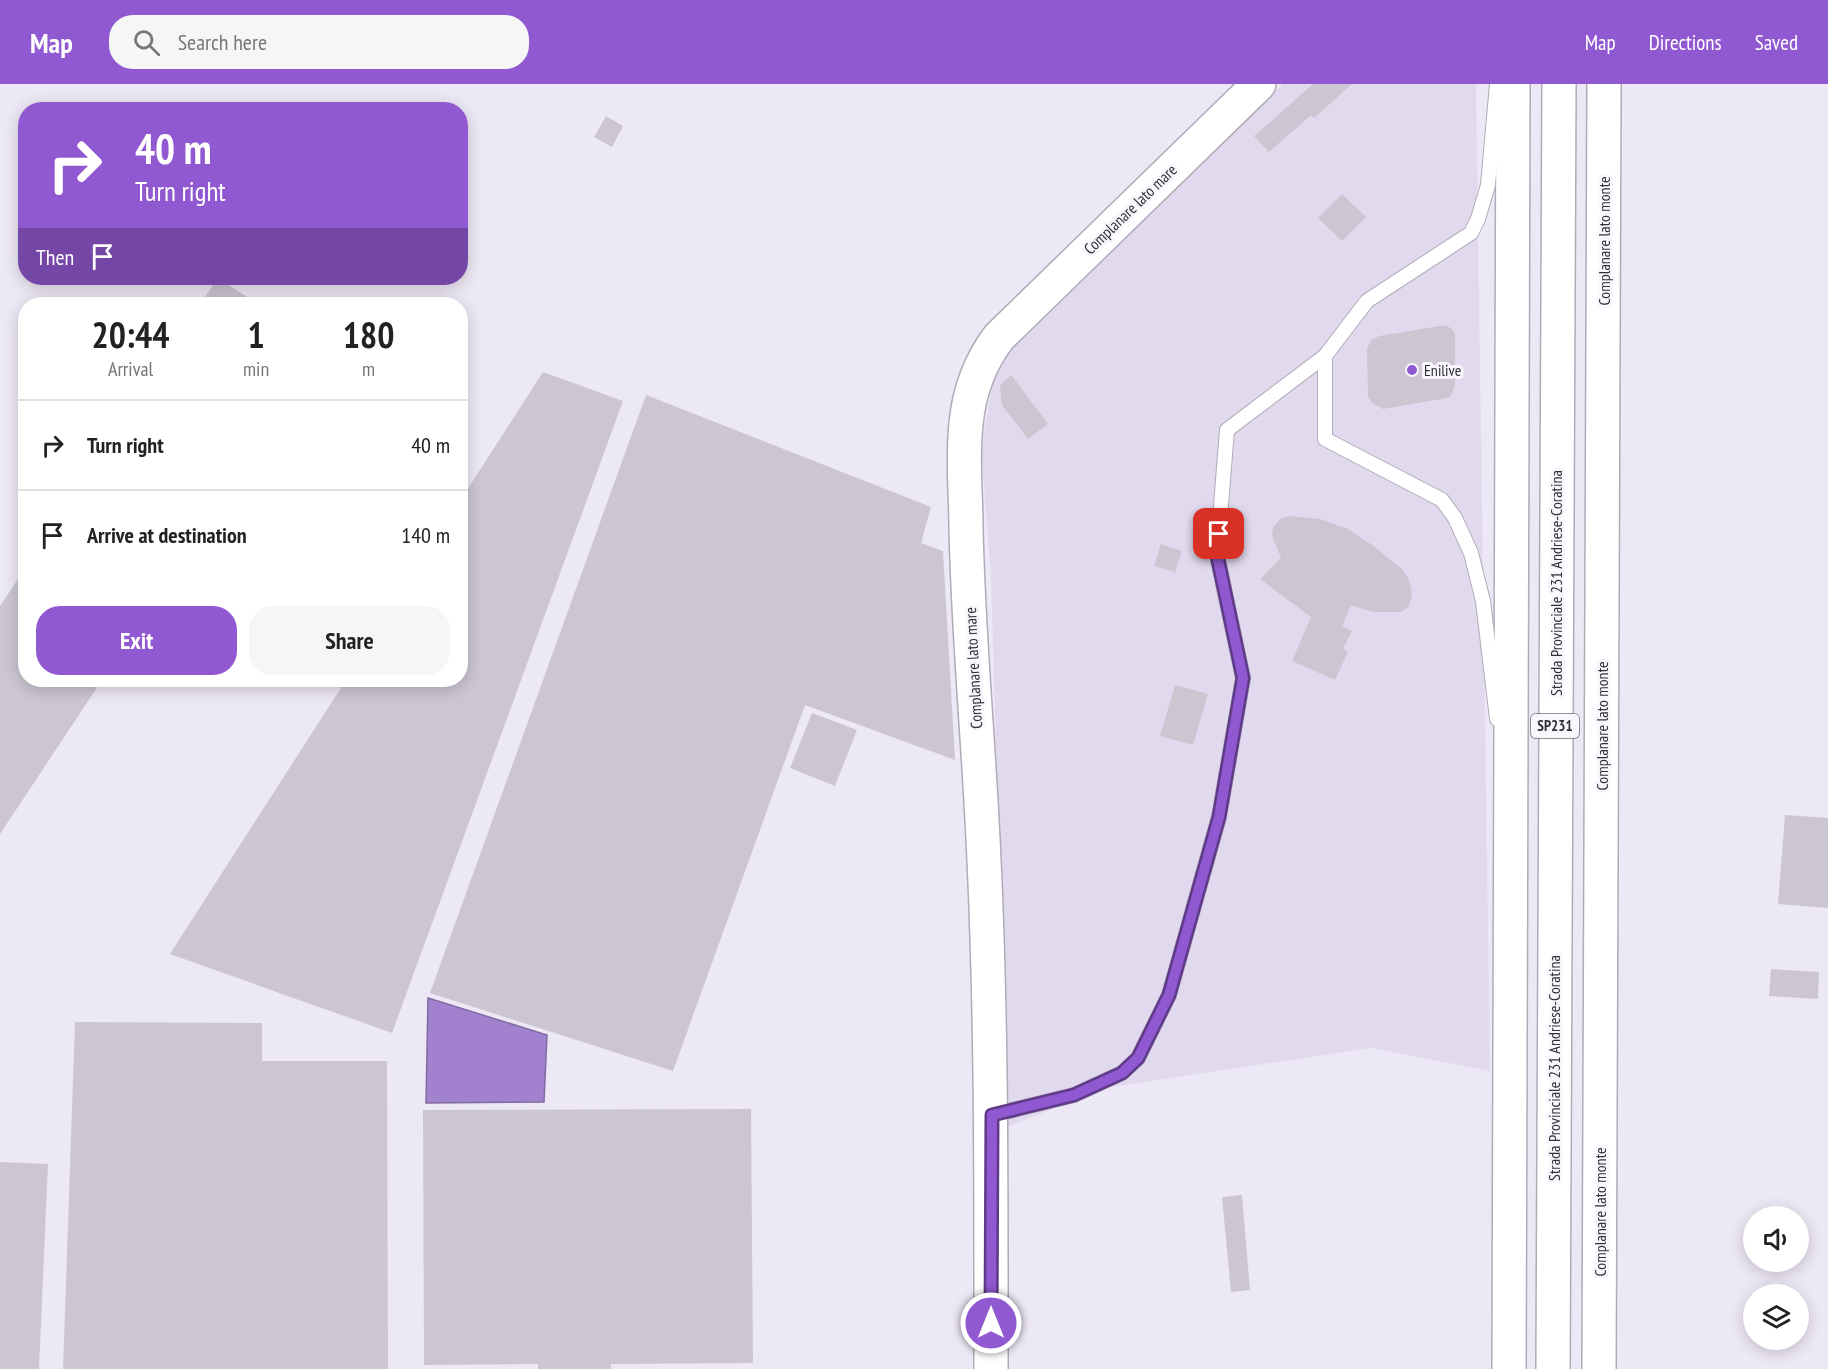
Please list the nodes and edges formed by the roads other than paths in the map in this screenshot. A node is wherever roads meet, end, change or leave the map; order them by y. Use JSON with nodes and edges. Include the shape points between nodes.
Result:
{"nodes":[{"id":1,"x":1259,"y":84,"type":"edge"},
{"id":2,"x":1497,"y":84,"type":"edge"},
{"id":3,"x":1513,"y":84,"type":"edge"},
{"id":4,"x":1559,"y":84,"type":"edge"},
{"id":5,"x":1605,"y":84,"type":"edge"},
{"id":6,"x":1325,"y":356,"type":"junction"},
{"id":7,"x":1511,"y":853,"type":"junction"},
{"id":8,"x":992,"y":1115,"type":"junction"},
{"id":9,"x":991,"y":1369,"type":"edge"},
{"id":10,"x":1509,"y":1369,"type":"edge"},
{"id":11,"x":1552,"y":1369,"type":"edge"},
{"id":12,"x":1599,"y":1369,"type":"edge"}],
"edges":[{"from":1,"to":8,"type":"main road","name":"Complanare lato mare","via":[[999,337],[974,386],[966,424],[967,554]]},
{"from":2,"to":6,"type":"lane","via":[[1488,184],[1471,233],[1368,302]]},
{"from":3,"to":7,"type":"main road","number":"SP231"},
{"from":4,"to":11,"type":"main road","name":"Strada Provinciale 231 Andriese-Coratina","number":"SP231"},
{"from":5,"to":12,"type":"main road","name":"Complanare lato monte"},
{"from":6,"to":7,"type":"lane","via":[[1325,439],[1442,500],[1471,553],[1485,610]]},
{"from":6,"to":8,"type":"lane","via":[[1227,430],[1217,555],[1243,678],[1219,817],[1169,995],[1138,1058],[1122,1073],[1074,1095]]},
{"from":7,"to":10,"type":"main road","number":"SP231"},
{"from":8,"to":9,"type":"main road","name":"Complanare lato mare"}]}
